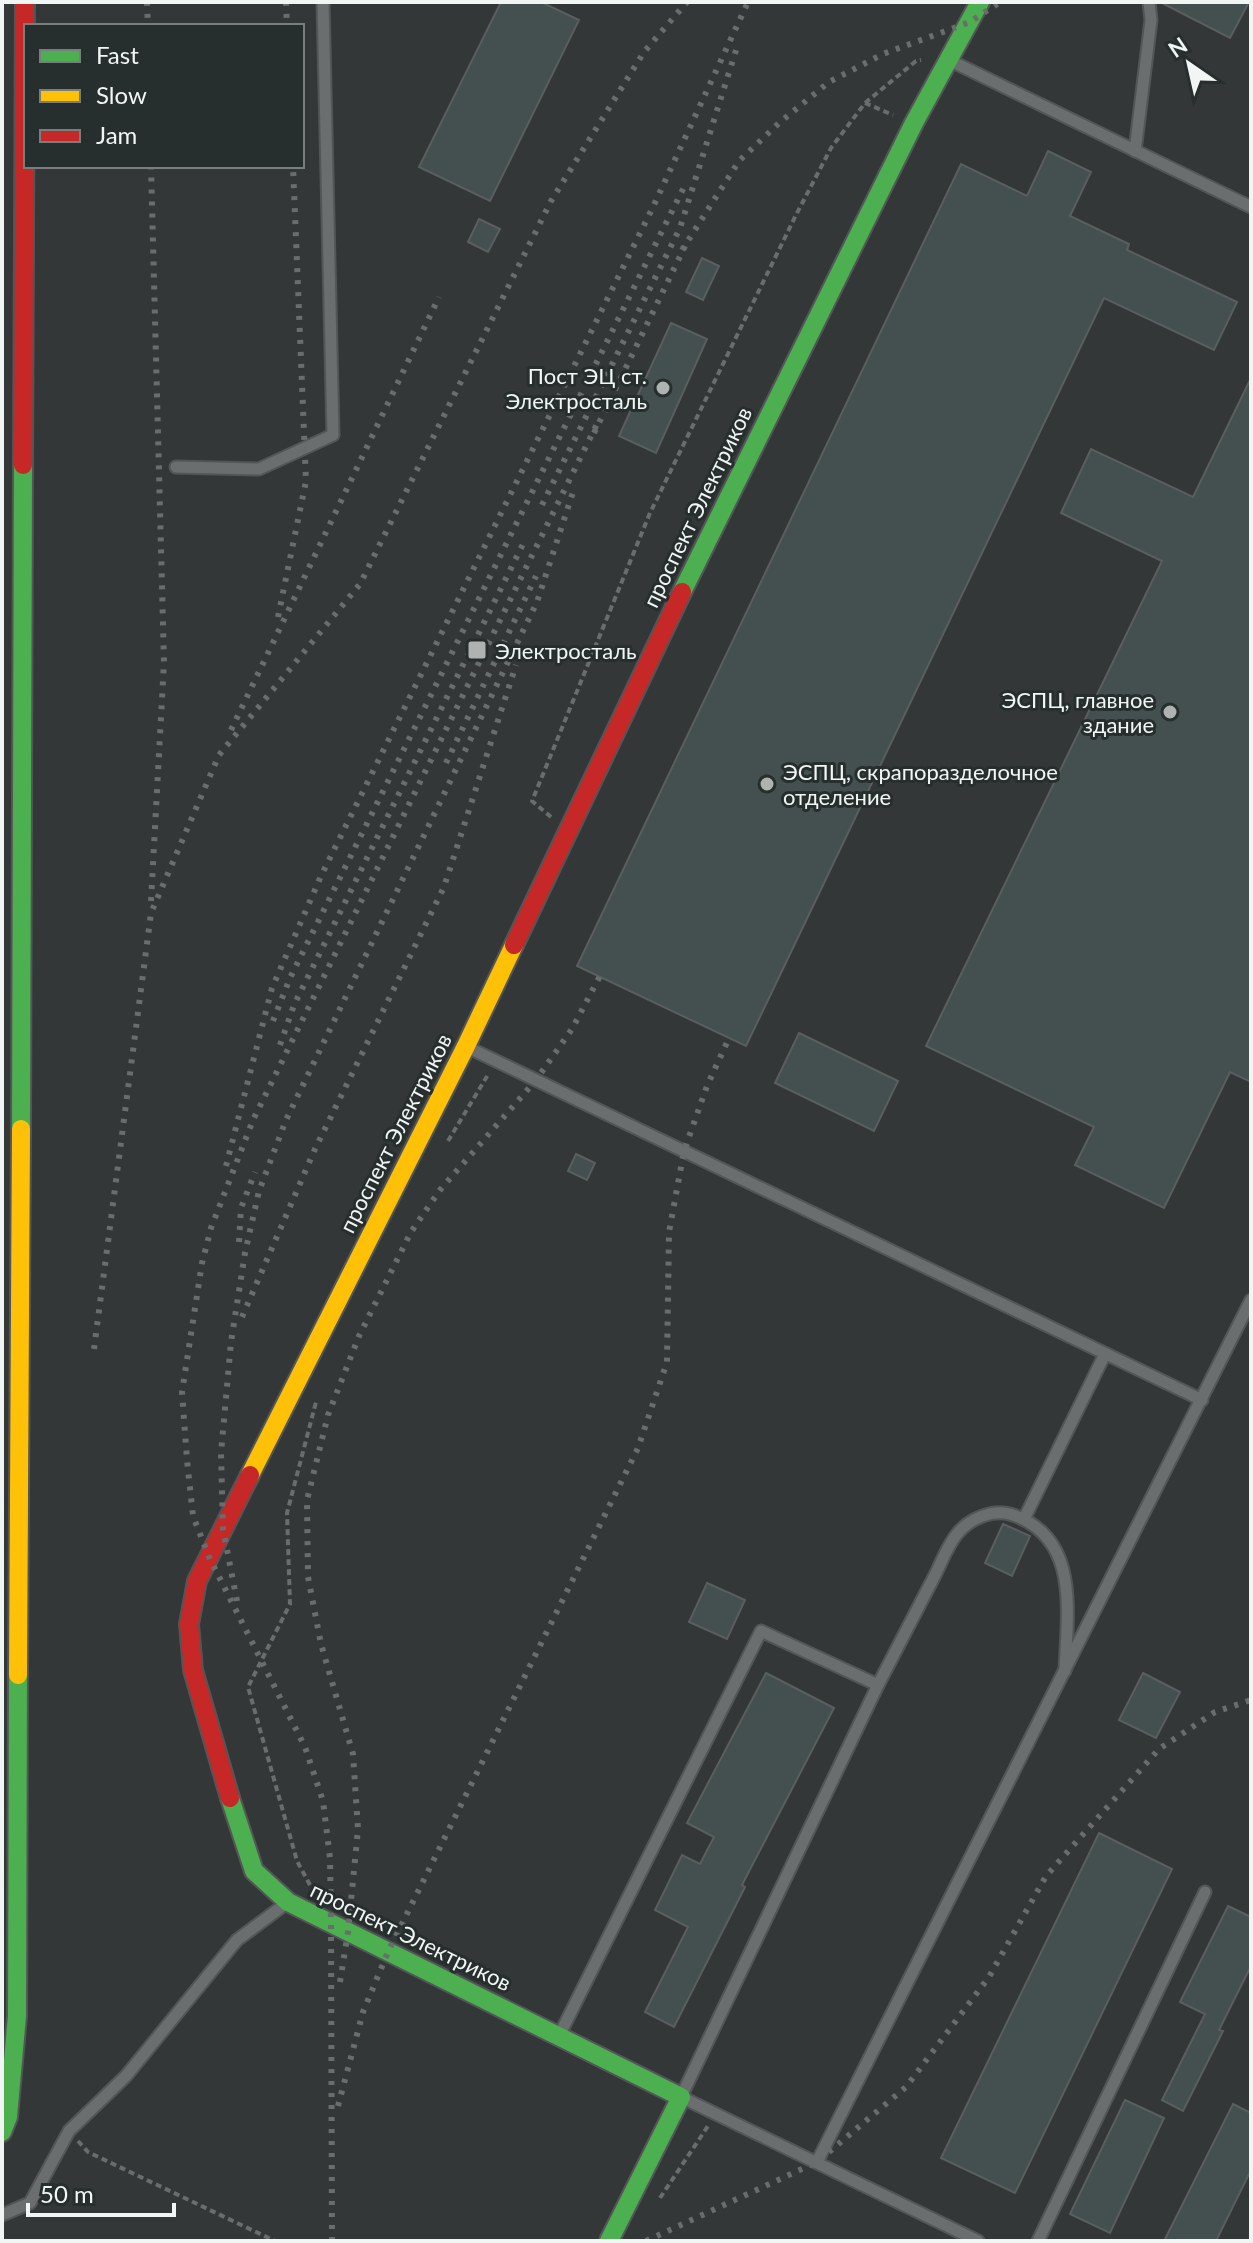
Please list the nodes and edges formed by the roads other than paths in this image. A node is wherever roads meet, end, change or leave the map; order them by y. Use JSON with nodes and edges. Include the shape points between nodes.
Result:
{"nodes":[{"id":1,"x":25,"y":2,"type":"edge"},
{"id":2,"x":323,"y":2,"type":"edge"},
{"id":3,"x":980,"y":2,"type":"edge"},
{"id":4,"x":1149,"y":2,"type":"edge"},
{"id":5,"x":25,"y":24,"type":"edge"},
{"id":6,"x":947,"y":59,"type":"junction"},
{"id":7,"x":1135,"y":151,"type":"junction"},
{"id":8,"x":24,"y":168,"type":"edge"},
{"id":9,"x":1251,"y":207,"type":"edge"},
{"id":10,"x":176,"y":467,"type":"dead end"},
{"id":11,"x":466,"y":1046,"type":"junction"},
{"id":12,"x":1251,"y":1300,"type":"edge"},
{"id":13,"x":1105,"y":1354,"type":"junction"},
{"id":14,"x":1202,"y":1400,"type":"junction"},
{"id":15,"x":1024,"y":1519,"type":"junction"},
{"id":16,"x":1065,"y":1671,"type":"junction"},
{"id":17,"x":878,"y":1685,"type":"junction"},
{"id":18,"x":1205,"y":1892,"type":"dead end"},
{"id":19,"x":288,"y":1902,"type":"junction"},
{"id":20,"x":559,"y":2037,"type":"junction"},
{"id":21,"x":681,"y":2097,"type":"junction"},
{"id":22,"x":2,"y":2132,"type":"edge"},
{"id":23,"x":817,"y":2162,"type":"junction"},
{"id":24,"x":2,"y":2215,"type":"edge"},
{"id":25,"x":609,"y":2241,"type":"edge"},
{"id":26,"x":978,"y":2241,"type":"edge"},
{"id":27,"x":1038,"y":2241,"type":"edge"}],
"edges":[{"from":1,"to":5,"type":"street"},
{"from":2,"to":10,"type":"lane","via":[[333,435],[259,469]]},
{"from":3,"to":6,"type":"street","name":"проспект Электриков"},
{"from":4,"to":7,"type":"lane"},
{"from":6,"to":7,"type":"lane"},
{"from":6,"to":11,"type":"street","name":"проспект Электриков","via":[[714,525]]},
{"from":7,"to":9,"type":"lane"},
{"from":8,"to":22,"type":"street","via":[[18,2000],[8,2117]]},
{"from":11,"to":13,"type":"lane"},
{"from":11,"to":19,"type":"street","name":"проспект Электриков","via":[[197,1581],[189,1624],[193,1670],[254,1871]]},
{"from":12,"to":14,"type":"lane"},
{"from":13,"to":14,"type":"lane"},
{"from":13,"to":15,"type":"lane"},
{"from":14,"to":16,"type":"lane"},
{"from":15,"to":16,"type":"lane","via":[[1047,1535],[1057,1551],[1068,1593]]},
{"from":15,"to":17,"type":"lane","via":[[1001,1511],[985,1514],[957,1533]]},
{"from":16,"to":23,"type":"lane"},
{"from":17,"to":20,"type":"lane","via":[[761,1631]]},
{"from":17,"to":21,"type":"lane"},
{"from":18,"to":27,"type":"lane"},
{"from":19,"to":20,"type":"street","name":"проспект Электриков"},
{"from":19,"to":24,"type":"lane","via":[[237,1940],[126,2076],[69,2131],[30,2203]]},
{"from":20,"to":21,"type":"street","name":"проспект Электриков"},
{"from":21,"to":23,"type":"lane"},
{"from":21,"to":25,"type":"street"},
{"from":23,"to":26,"type":"lane"}]}
